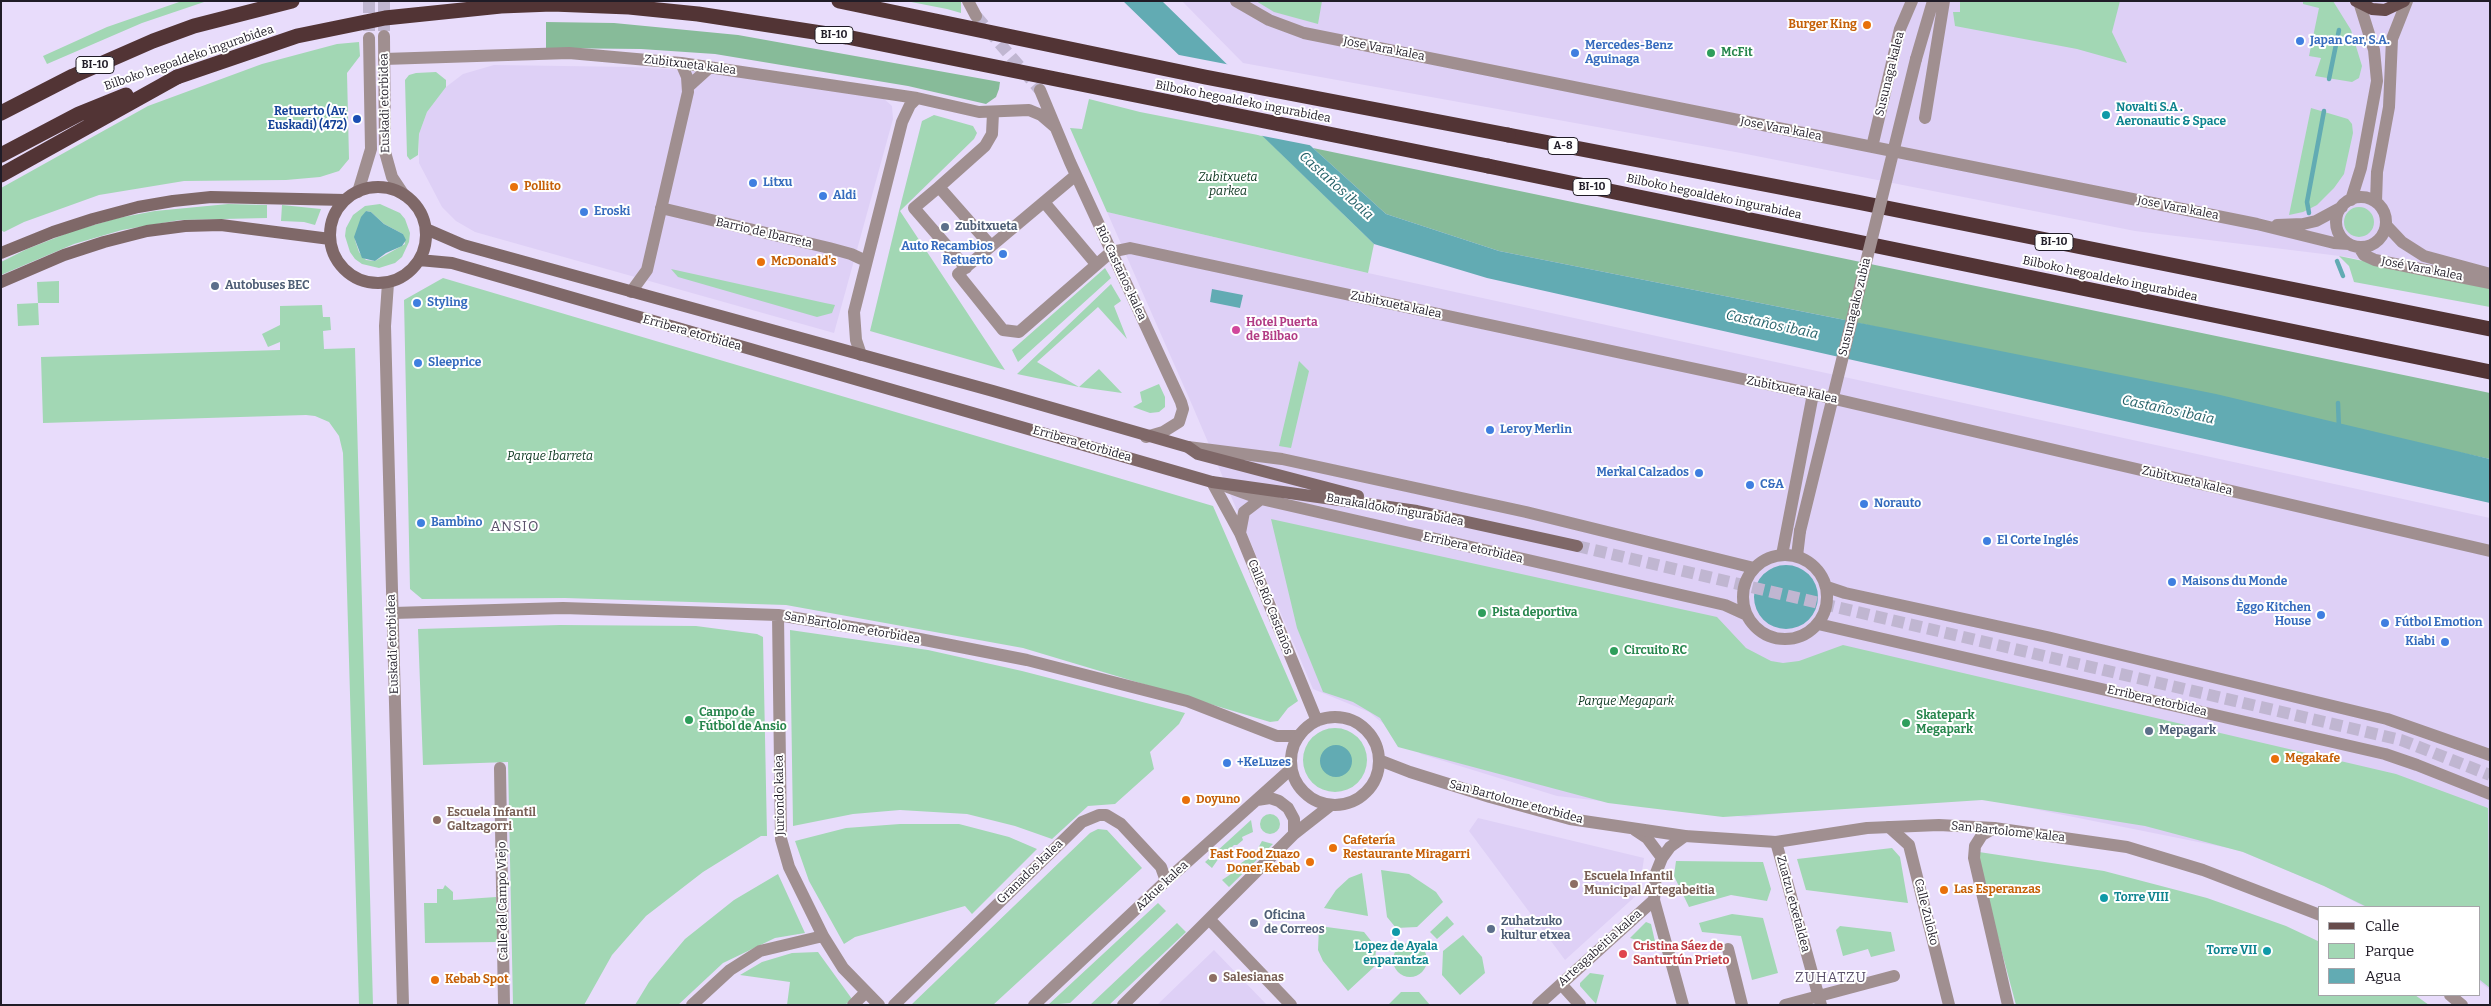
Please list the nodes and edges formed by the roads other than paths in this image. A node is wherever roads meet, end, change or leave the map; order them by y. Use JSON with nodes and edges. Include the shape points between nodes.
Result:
{"nodes":[{"id":1,"x":292,"y":1,"type":"edge"},
{"id":2,"x":839,"y":1,"type":"edge"},
{"id":3,"x":968,"y":1,"type":"edge"},
{"id":4,"x":1236,"y":1,"type":"edge"},
{"id":5,"x":1912,"y":1,"type":"edge"},
{"id":6,"x":1927,"y":1,"type":"edge"},
{"id":7,"x":1933,"y":1,"type":"edge"},
{"id":8,"x":1944,"y":1,"type":"edge"},
{"id":9,"x":2405,"y":1,"type":"edge"},
{"id":10,"x":2358,"y":3,"type":"edge"},
{"id":11,"x":976,"y":16,"type":"tunnel mouth"},
{"id":12,"x":384,"y":36,"type":"tunnel mouth"},
{"id":13,"x":369,"y":38,"type":"tunnel mouth"},
{"id":14,"x":384,"y":59,"type":"junction"},
{"id":15,"x":1916,"y":59,"type":"junction"},
{"id":16,"x":681,"y":63,"type":"junction"},
{"id":17,"x":710,"y":67,"type":"junction"},
{"id":18,"x":177,"y":77,"type":"junction"},
{"id":19,"x":689,"y":86,"type":"junction"},
{"id":20,"x":897,"y":95,"type":"junction"},
{"id":21,"x":917,"y":98,"type":"junction"},
{"id":22,"x":1029,"y":110,"type":"junction"},
{"id":23,"x":1,"y":113,"type":"edge"},
{"id":24,"x":993,"y":113,"type":"junction"},
{"id":25,"x":1925,"y":118,"type":"dead end"},
{"id":26,"x":902,"y":122,"type":"junction"},
{"id":27,"x":1055,"y":127,"type":"junction"},
{"id":28,"x":1872,"y":148,"type":"junction"},
{"id":29,"x":1,"y":155,"type":"edge"},
{"id":30,"x":1618,"y":157,"type":"joint"},
{"id":31,"x":1,"y":175,"type":"edge"},
{"id":32,"x":1076,"y":175,"type":"junction"},
{"id":33,"x":939,"y":187,"type":"junction"},
{"id":34,"x":358,"y":192,"type":"junction"},
{"id":35,"x":404,"y":195,"type":"junction"},
{"id":36,"x":345,"y":200,"type":"junction"},
{"id":37,"x":1044,"y":202,"type":"junction"},
{"id":38,"x":2376,"y":202,"type":"junction"},
{"id":39,"x":2346,"y":204,"type":"junction"},
{"id":40,"x":661,"y":208,"type":"junction"},
{"id":41,"x":2257,"y":224,"type":"junction"},
{"id":42,"x":2386,"y":225,"type":"junction"},
{"id":43,"x":426,"y":229,"type":"junction"},
{"id":44,"x":330,"y":240,"type":"junction"},
{"id":45,"x":2354,"y":245,"type":"junction"},
{"id":46,"x":991,"y":246,"type":"junction"},
{"id":47,"x":1111,"y":252,"type":"junction"},
{"id":48,"x":1,"y":253,"type":"edge"},
{"id":49,"x":419,"y":260,"type":"junction"},
{"id":50,"x":866,"y":261,"type":"junction"},
{"id":51,"x":1096,"y":264,"type":"junction"},
{"id":52,"x":966,"y":268,"type":"junction"},
{"id":53,"x":2490,"y":274,"type":"edge"},
{"id":54,"x":1,"y":282,"type":"edge"},
{"id":55,"x":388,"y":282,"type":"junction"},
{"id":56,"x":2490,"y":283,"type":"edge"},
{"id":57,"x":630,"y":292,"type":"junction"},
{"id":58,"x":2490,"y":329,"type":"edge"},
{"id":59,"x":861,"y":355,"type":"junction"},
{"id":60,"x":2490,"y":372,"type":"edge"},
{"id":61,"x":1813,"y":394,"type":"junction"},
{"id":62,"x":1146,"y":437,"type":"junction"},
{"id":63,"x":1188,"y":447,"type":"junction"},
{"id":64,"x":1212,"y":482,"type":"junction"},
{"id":65,"x":1261,"y":499,"type":"junction"},
{"id":66,"x":1417,"y":511,"type":"junction"},
{"id":67,"x":1240,"y":533,"type":"junction"},
{"id":68,"x":1577,"y":546,"type":"tunnel mouth"},
{"id":69,"x":2490,"y":551,"type":"edge"},
{"id":70,"x":1782,"y":555,"type":"junction"},
{"id":71,"x":1797,"y":556,"type":"junction"},
{"id":72,"x":1754,"y":568,"type":"junction"},
{"id":73,"x":1827,"y":587,"type":"junction"},
{"id":74,"x":393,"y":613,"type":"junction"},
{"id":75,"x":778,"y":615,"type":"junction"},
{"id":76,"x":1747,"y":615,"type":"junction"},
{"id":77,"x":1818,"y":624,"type":"junction"},
{"id":78,"x":1317,"y":720,"type":"junction"},
{"id":79,"x":1298,"y":736,"type":"junction"},
{"id":80,"x":2490,"y":755,"type":"edge"},
{"id":81,"x":1379,"y":760,"type":"junction"},
{"id":82,"x":500,"y":768,"type":"dead end"},
{"id":83,"x":1291,"y":769,"type":"junction"},
{"id":84,"x":2490,"y":794,"type":"edge"},
{"id":85,"x":1257,"y":800,"type":"junction"},
{"id":86,"x":1332,"y":805,"type":"junction"},
{"id":87,"x":1889,"y":827,"type":"junction"},
{"id":88,"x":1994,"y":828,"type":"junction"},
{"id":89,"x":1635,"y":830,"type":"junction"},
{"id":90,"x":1294,"y":834,"type":"junction"},
{"id":91,"x":1685,"y":836,"type":"junction"},
{"id":92,"x":1776,"y":842,"type":"junction"},
{"id":93,"x":1662,"y":858,"type":"junction"},
{"id":94,"x":1166,"y":881,"type":"junction"},
{"id":95,"x":1654,"y":900,"type":"junction"},
{"id":96,"x":2318,"y":914,"type":"edge"},
{"id":97,"x":1210,"y":920,"type":"junction"},
{"id":98,"x":823,"y":936,"type":"junction"},
{"id":99,"x":1728,"y":949,"type":"dead end"},
{"id":100,"x":1894,"y":976,"type":"dead end"},
{"id":101,"x":1561,"y":984,"type":"junction"},
{"id":102,"x":866,"y":992,"type":"junction"},
{"id":103,"x":2451,"y":996,"type":"edge"},
{"id":104,"x":1820,"y":1000,"type":"edge"},
{"id":105,"x":403,"y":1005,"type":"edge"},
{"id":106,"x":504,"y":1005,"type":"edge"},
{"id":107,"x":692,"y":1005,"type":"edge"},
{"id":108,"x":853,"y":1005,"type":"edge"},
{"id":109,"x":879,"y":1005,"type":"edge"},
{"id":110,"x":894,"y":1005,"type":"edge"},
{"id":111,"x":1034,"y":1005,"type":"edge"},
{"id":112,"x":1122,"y":1005,"type":"edge"},
{"id":113,"x":1291,"y":1005,"type":"edge"},
{"id":114,"x":1538,"y":1005,"type":"edge"},
{"id":115,"x":1580,"y":1005,"type":"edge"},
{"id":116,"x":1683,"y":1005,"type":"edge"},
{"id":117,"x":1742,"y":1005,"type":"edge"},
{"id":118,"x":1785,"y":1005,"type":"edge"},
{"id":119,"x":1949,"y":1005,"type":"edge"},
{"id":120,"x":2008,"y":1005,"type":"edge"},
{"id":121,"x":2462,"y":1005,"type":"edge"}],
"edges":[{"from":1,"to":23,"type":"highway","name":"Bilboko hegoaldeko ingurabidea","number":"BI-10","via":[[194,26],[153,41],[72,76]]},
{"from":2,"to":30,"type":"highway","name":"Bilboko hegoaldeko ingurabidea","number":"A-8","bridge":true,"via":[[1205,77]]},
{"from":3,"to":11,"type":"street"},
{"from":4,"to":28,"type":"street","name":"Jose Vara kalea","via":[[1269,20],[1304,33]]},
{"from":5,"to":28,"type":"street","name":"Susunaga kalea","via":[[1900,29]]},
{"from":6,"to":15,"type":"street","name":"Susunaga kalea"},
{"from":7,"to":15,"type":"street","name":"Susunaga kalea"},
{"from":8,"to":25,"type":"street"},
{"from":9,"to":10,"type":"main road","via":[[2384,10]]},
{"from":9,"to":38,"type":"street","via":[[2392,39],[2389,107],[2377,172]]},
{"from":10,"to":39,"type":"street","via":[[2374,50],[2377,81],[2362,168]]},
{"from":12,"to":14,"type":"street","name":"Euskadi etorbidea"},
{"from":13,"to":34,"type":"street","name":"Euskadi etorbidea","via":[[371,149]]},
{"from":14,"to":16,"type":"street","name":"Zubitxueta kalea","via":[[569,53]]},
{"from":14,"to":35,"type":"street","name":"Euskadi etorbidea","via":[[386,152],[392,177]]},
{"from":15,"to":71,"type":"street","name":"Susunagako zubia","bridge":true,"via":[[1800,531]]},
{"from":16,"to":17,"type":"street","name":"Zubitxueta kalea"},
{"from":16,"to":19,"type":"street"},
{"from":17,"to":19,"type":"street"},
{"from":17,"to":20,"type":"street","name":"Zubitxueta kalea"},
{"from":18,"to":29,"type":"highway","name":"Bilboko hegoaldeko ingurabidea","number":"BI-10","via":[[79,114]]},
{"from":18,"to":31,"type":"highway"},
{"from":18,"to":60,"type":"highway","name":"Bilboko hegoaldeko ingurabidea","number":"BI-10","bridge":true,"via":[[297,36],[385,18],[450,10],[552,4],[629,7],[760,22],[926,52]]},
{"from":19,"to":40,"type":"street"},
{"from":20,"to":21,"type":"street","name":"Zubitxueta kalea"},
{"from":20,"to":26,"type":"street"},
{"from":21,"to":24,"type":"street","name":"Zubitxueta kalea"},
{"from":21,"to":26,"type":"street"},
{"from":22,"to":24,"type":"street","name":"Zubitxueta kalea"},
{"from":22,"to":27,"type":"street"},
{"from":22,"to":27,"type":"street","name":"Rio Castaños kalea","via":[[1036,103],[1040,90]]},
{"from":24,"to":33,"type":"street","via":[[992,134],[985,146]]},
{"from":26,"to":50,"type":"street"},
{"from":27,"to":32,"type":"street","name":"Rio Castaños kalea"},
{"from":28,"to":41,"type":"street","name":"Jose Vara kalea"},
{"from":30,"to":58,"type":"highway","name":"Bilboko hegoaldeko ingurabidea","number":"BI-10"},
{"from":32,"to":37,"type":"street"},
{"from":32,"to":47,"type":"street","name":"Rio Castaños kalea"},
{"from":33,"to":46,"type":"street"},
{"from":33,"to":52,"type":"street","via":[[914,208]]},
{"from":34,"to":35,"type":"main road","via":[[380,187]]},
{"from":34,"to":36,"type":"main road"},
{"from":35,"to":43,"type":"main road","via":[[421,213]]},
{"from":36,"to":44,"type":"main road","via":[[333,218]]},
{"from":36,"to":48,"type":"main road","via":[[211,197],[138,207],[53,232]]},
{"from":37,"to":46,"type":"street"},
{"from":37,"to":51,"type":"street"},
{"from":38,"to":39,"type":"street","via":[[2364,198]]},
{"from":38,"to":42,"type":"street","via":[[2385,215]]},
{"from":39,"to":41,"type":"street","name":"Jose Vara kalea","via":[[2316,221],[2303,224]]},
{"from":39,"to":45,"type":"street","via":[[2336,224],[2341,238]]},
{"from":40,"to":50,"type":"street","name":"Barrio de Ibarreta","via":[[829,248]]},
{"from":40,"to":57,"type":"street","via":[[646,270]]},
{"from":41,"to":45,"type":"street","name":"Jose Vara kalea"},
{"from":42,"to":45,"type":"street","via":[[2374,244]]},
{"from":42,"to":53,"type":"street","name":"José Vara kalea","via":[[2402,242],[2424,256]]},
{"from":43,"to":49,"type":"main road","via":[[425,245]]},
{"from":43,"to":57,"type":"main road","name":"Erribera etorbidea","via":[[463,245]]},
{"from":44,"to":54,"type":"main road","via":[[221,225],[147,230],[64,255]]},
{"from":44,"to":55,"type":"main road","via":[[335,259],[349,274],[368,283]]},
{"from":45,"to":56,"type":"street","name":"José Vara kalea","via":[[2375,260]]},
{"from":46,"to":52,"type":"street"},
{"from":47,"to":51,"type":"street"},
{"from":47,"to":61,"type":"street","name":"Zubitxueta kalea","via":[[1130,248]]},
{"from":47,"to":62,"type":"street","name":"Rio Castaños kalea","via":[[1183,409],[1175,425]]},
{"from":49,"to":55,"type":"main road","via":[[406,275]]},
{"from":49,"to":64,"type":"main road","name":"Erribera etorbidea","via":[[452,263]]},
{"from":50,"to":59,"type":"street","via":[[854,312],[856,340]]},
{"from":51,"to":52,"type":"street","via":[[1019,332],[1003,330],[958,274]]},
{"from":55,"to":74,"type":"street","name":"Euskadi etorbidea","via":[[385,326]]},
{"from":57,"to":59,"type":"main road","name":"Erribera etorbidea"},
{"from":59,"to":62,"type":"main road","name":"Erribera etorbidea"},
{"from":61,"to":69,"type":"street","name":"Zubitxueta kalea"},
{"from":61,"to":70,"type":"street"},
{"from":62,"to":63,"type":"main road","name":"Erribera etorbidea"},
{"from":63,"to":66,"type":"main road","name":"Erribera etorbidea","via":[[1198,454]]},
{"from":63,"to":72,"type":"street","name":"Erribera etorbidea","via":[[1302,463],[1526,512]]},
{"from":64,"to":65,"type":"street","name":"Erribera etorbidea"},
{"from":64,"to":66,"type":"main road","name":"Barakaldoko ingurabidea"},
{"from":64,"to":67,"type":"street"},
{"from":65,"to":67,"type":"street","via":[[1244,512]]},
{"from":65,"to":76,"type":"street","name":"Erribera etorbidea","via":[[1725,605]]},
{"from":66,"to":68,"type":"main road","name":"Barakaldoko ingurabidea"},
{"from":67,"to":78,"type":"street","name":"Calle Río Castaños"},
{"from":70,"to":71,"type":"street"},
{"from":70,"to":72,"type":"street"},
{"from":71,"to":73,"type":"street","via":[[1817,569]]},
{"from":72,"to":76,"type":"street","via":[[1743,591]]},
{"from":73,"to":77,"type":"street","via":[[1826,606]]},
{"from":73,"to":80,"type":"street","via":[[2387,719]]},
{"from":74,"to":75,"type":"street","name":"San Bartolome etorbidea","via":[[563,608]]},
{"from":74,"to":105,"type":"street","name":"Euskadi etorbidea"},
{"from":75,"to":79,"type":"street","name":"San Bartolome etorbidea","via":[[1027,660],[1187,701],[1277,736]]},
{"from":75,"to":98,"type":"street","name":"Juriondo kalea","via":[[781,839],[789,867]]},
{"from":76,"to":77,"type":"street","via":[[1755,627],[1780,639],[1808,633]]},
{"from":77,"to":84,"type":"street","name":"Erribera etorbidea","via":[[2385,754]]},
{"from":78,"to":79,"type":"street"},
{"from":78,"to":81,"type":"street","via":[[1338,718],[1359,724],[1369,733]]},
{"from":79,"to":83,"type":"street","via":[[1293,746]]},
{"from":81,"to":86,"type":"street","via":[[1377,775],[1360,798]]},
{"from":81,"to":89,"type":"street","name":"San Bartolome etorbidea","via":[[1490,797],[1570,818]]},
{"from":82,"to":106,"type":"street","name":"Calle del Campo Viejo"},
{"from":83,"to":85,"type":"street","name":"Azkue kalea"},
{"from":83,"to":86,"type":"street","via":[[1305,794],[1317,802]]},
{"from":85,"to":90,"type":"street","via":[[1270,798],[1288,808],[1294,819]]},
{"from":85,"to":94,"type":"street","name":"Azkue kalea"},
{"from":86,"to":90,"type":"street"},
{"from":87,"to":88,"type":"street","name":"San Bartolome kalea","via":[[1939,824]]},
{"from":87,"to":92,"type":"street","name":"San Bartolome kalea"},
{"from":87,"to":119,"type":"street","name":"Calle Zuloko","via":[[1908,845]]},
{"from":88,"to":96,"type":"street","name":"San Bartolome kalea","via":[[2127,847],[2203,870]]},
{"from":88,"to":120,"type":"street","via":[[1982,835],[1975,846],[1974,858]]},
{"from":89,"to":91,"type":"street","name":"San Bartolome etorbidea"},
{"from":89,"to":93,"type":"street","via":[[1647,838]]},
{"from":90,"to":97,"type":"street"},
{"from":91,"to":92,"type":"street","name":"San Bartolome kalea"},
{"from":91,"to":93,"type":"street","name":"Arteagabeitia kalea"},
{"from":92,"to":104,"type":"street","name":"Zuatzu etxetaldea"},
{"from":93,"to":95,"type":"street","name":"Arteagabeitia kalea","via":[[1656,873]]},
{"from":94,"to":110,"type":"street","name":"Granados kalea","via":[[1161,867],[1121,824],[1106,815],[1082,822]]},
{"from":94,"to":111,"type":"street","name":"Azkue kalea"},
{"from":95,"to":101,"type":"street","name":"Arteagabeitia kalea"},
{"from":95,"to":116,"type":"street"},
{"from":97,"to":112,"type":"street"},
{"from":97,"to":113,"type":"street"},
{"from":98,"to":102,"type":"street","name":"Juriondo kalea","via":[[843,968]]},
{"from":98,"to":107,"type":"street","via":[[760,951],[730,970]]},
{"from":99,"to":117,"type":"street"},
{"from":100,"to":104,"type":"street"},
{"from":101,"to":114,"type":"street","name":"Arteagabeitia kalea"},
{"from":101,"to":115,"type":"street"},
{"from":102,"to":108,"type":"street"},
{"from":102,"to":109,"type":"street","name":"Juriondo kalea"},
{"from":103,"to":121,"type":"street"},
{"from":104,"to":118,"type":"street"}]}
